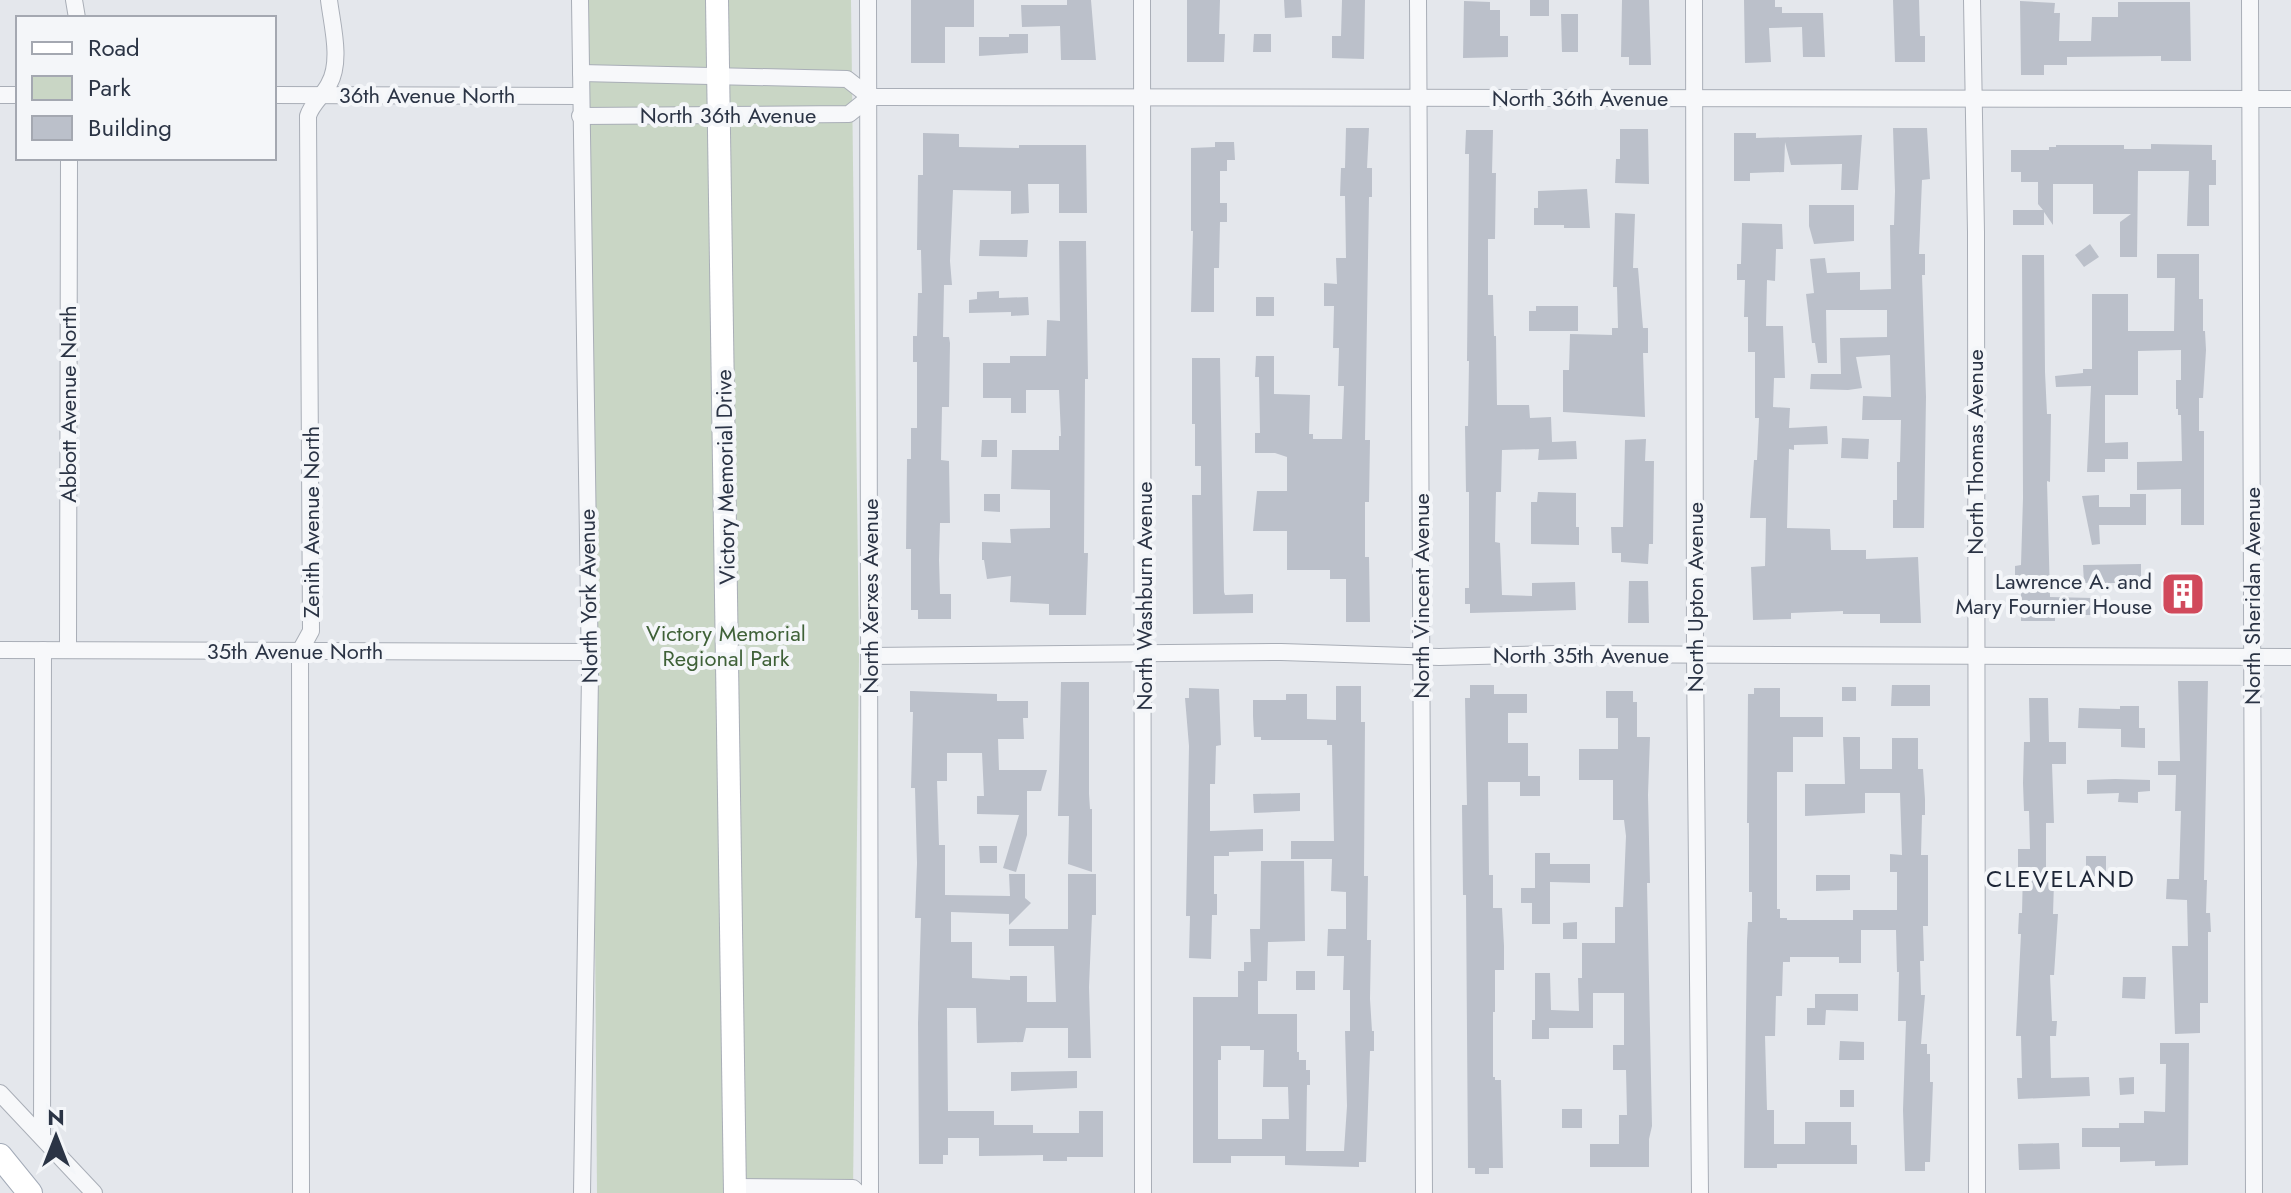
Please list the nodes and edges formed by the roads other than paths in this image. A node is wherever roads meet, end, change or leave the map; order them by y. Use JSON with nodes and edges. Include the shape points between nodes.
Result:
{"nodes":[{"id":1,"x":329,"y":0,"type":"edge"},
{"id":2,"x":580,"y":0,"type":"edge"},
{"id":3,"x":717,"y":0,"type":"edge"},
{"id":4,"x":868,"y":0,"type":"edge"},
{"id":5,"x":1142,"y":0,"type":"edge"},
{"id":6,"x":1418,"y":0,"type":"edge"},
{"id":7,"x":1694,"y":0,"type":"edge"},
{"id":8,"x":1972,"y":0,"type":"edge"},
{"id":9,"x":2250,"y":0,"type":"edge"},
{"id":10,"x":581,"y":73,"type":"junction"},
{"id":11,"x":719,"y":77,"type":"junction"},
{"id":12,"x":320,"y":94,"type":"junction"},
{"id":13,"x":276,"y":95,"type":"edge"},
{"id":14,"x":581,"y":96,"type":"junction"},
{"id":15,"x":870,"y":97,"type":"junction"},
{"id":16,"x":1144,"y":97,"type":"junction"},
{"id":17,"x":1973,"y":97,"type":"junction"},
{"id":18,"x":1419,"y":98,"type":"junction"},
{"id":19,"x":1695,"y":98,"type":"junction"},
{"id":20,"x":2251,"y":99,"type":"junction"},
{"id":21,"x":2291,"y":99,"type":"edge"},
{"id":22,"x":580,"y":116,"type":"junction"},
{"id":23,"x":719,"y":116,"type":"junction"},
{"id":24,"x":69,"y":160,"type":"edge"},
{"id":25,"x":0,"y":650,"type":"edge"},
{"id":26,"x":43,"y":650,"type":"junction"},
{"id":27,"x":68,"y":650,"type":"junction"},
{"id":28,"x":300,"y":651,"type":"junction"},
{"id":29,"x":589,"y":652,"type":"junction"},
{"id":30,"x":1144,"y":655,"type":"junction"},
{"id":31,"x":1695,"y":655,"type":"junction"},
{"id":32,"x":870,"y":656,"type":"junction"},
{"id":33,"x":1975,"y":656,"type":"junction"},
{"id":34,"x":1421,"y":657,"type":"junction"},
{"id":35,"x":2291,"y":657,"type":"edge"},
{"id":36,"x":2252,"y":658,"type":"junction"},
{"id":37,"x":0,"y":1093,"type":"edge"},
{"id":38,"x":42,"y":1137,"type":"junction"},
{"id":39,"x":0,"y":1156,"type":"edge"},
{"id":40,"x":735,"y":1190,"type":"edge"},
{"id":41,"x":30,"y":1193,"type":"edge"},
{"id":42,"x":94,"y":1193,"type":"edge"},
{"id":43,"x":301,"y":1193,"type":"edge"},
{"id":44,"x":582,"y":1193,"type":"edge"},
{"id":45,"x":858,"y":1193,"type":"edge"},
{"id":46,"x":870,"y":1193,"type":"edge"},
{"id":47,"x":1143,"y":1193,"type":"edge"},
{"id":48,"x":1424,"y":1193,"type":"edge"},
{"id":49,"x":1700,"y":1193,"type":"edge"},
{"id":50,"x":1977,"y":1193,"type":"edge"},
{"id":51,"x":2254,"y":1193,"type":"edge"}],
"edges":[{"from":1,"to":12,"type":"street","name":"Zenith Avenue North","via":[[334,72]]},
{"from":2,"to":10,"type":"street","name":"North York Avenue"},
{"from":3,"to":11,"type":"street","name":"Victory Memorial Drive"},
{"from":4,"to":15,"type":"street","name":"North Xerxes Avenue"},
{"from":5,"to":16,"type":"street","name":"North Washburn Avenue"},
{"from":6,"to":18,"type":"street","name":"North Vincent Avenue"},
{"from":7,"to":19,"type":"street","name":"North Upton Avenue"},
{"from":8,"to":17,"type":"street","name":"North Thomas Avenue"},
{"from":9,"to":20,"type":"street","name":"North Sheridan Avenue"},
{"from":10,"to":11,"type":"street","name":"North 36th Avenue"},
{"from":10,"to":14,"type":"street","name":"North York Avenue"},
{"from":11,"to":15,"type":"street","name":"North 36th Avenue","via":[[847,79]]},
{"from":11,"to":23,"type":"street","name":"Victory Memorial Drive"},
{"from":12,"to":13,"type":"street","name":"36th Avenue North"},
{"from":12,"to":14,"type":"street","name":"36th Avenue North"},
{"from":12,"to":28,"type":"street","name":"Zenith Avenue North","via":[[308,116],[311,631]]},
{"from":14,"to":22,"type":"street","name":"North York Avenue"},
{"from":15,"to":16,"type":"street","name":"North 36th Avenue"},
{"from":15,"to":23,"type":"street","name":"North 36th Avenue","via":[[849,114]]},
{"from":15,"to":32,"type":"street","name":"North Xerxes Avenue"},
{"from":16,"to":18,"type":"street","name":"North 36th Avenue"},
{"from":16,"to":30,"type":"street","name":"North Washburn Avenue"},
{"from":17,"to":19,"type":"street","name":"North 36th Avenue"},
{"from":17,"to":20,"type":"street","name":"North 36th Avenue"},
{"from":17,"to":33,"type":"street","name":"North Thomas Avenue"},
{"from":18,"to":19,"type":"street","name":"North 36th Avenue"},
{"from":18,"to":34,"type":"street","name":"North Vincent Avenue"},
{"from":19,"to":31,"type":"street","name":"North Upton Avenue"},
{"from":20,"to":21,"type":"street","name":"North 36th Avenue"},
{"from":20,"to":36,"type":"street","name":"North Sheridan Avenue"},
{"from":22,"to":23,"type":"street","name":"North 36th Avenue"},
{"from":22,"to":29,"type":"street","name":"North York Avenue"},
{"from":23,"to":40,"type":"street","name":"Victory Memorial Drive"},
{"from":24,"to":27,"type":"street","name":"Abbott Avenue North"},
{"from":25,"to":26,"type":"street","name":"35th Avenue North"},
{"from":26,"to":27,"type":"street","name":"35th Avenue North"},
{"from":26,"to":38,"type":"street"},
{"from":27,"to":28,"type":"street","name":"35th Avenue North"},
{"from":28,"to":29,"type":"street","name":"35th Avenue North"},
{"from":28,"to":43,"type":"street","name":"Zenith Avenue North"},
{"from":29,"to":44,"type":"street","name":"North York Avenue"},
{"from":30,"to":32,"type":"street","name":"North 35th Avenue"},
{"from":30,"to":34,"type":"street","name":"North 35th Avenue"},
{"from":30,"to":47,"type":"street","name":"North Washburn Avenue"},
{"from":31,"to":33,"type":"street","name":"North 35th Avenue"},
{"from":31,"to":34,"type":"street","name":"North 35th Avenue"},
{"from":31,"to":49,"type":"street","name":"North Upton Avenue"},
{"from":32,"to":46,"type":"street","name":"North Xerxes Avenue"},
{"from":33,"to":36,"type":"street","name":"North 35th Avenue"},
{"from":33,"to":50,"type":"street","name":"North Thomas Avenue"},
{"from":34,"to":48,"type":"street","name":"North Vincent Avenue"},
{"from":35,"to":36,"type":"street","name":"North 35th Avenue"},
{"from":36,"to":51,"type":"street","name":"North Sheridan Avenue"},
{"from":37,"to":38,"type":"street"},
{"from":38,"to":42,"type":"street"},
{"from":39,"to":41,"type":"main road"},
{"from":40,"to":45,"type":"street","via":[[853,1188]]}]}
